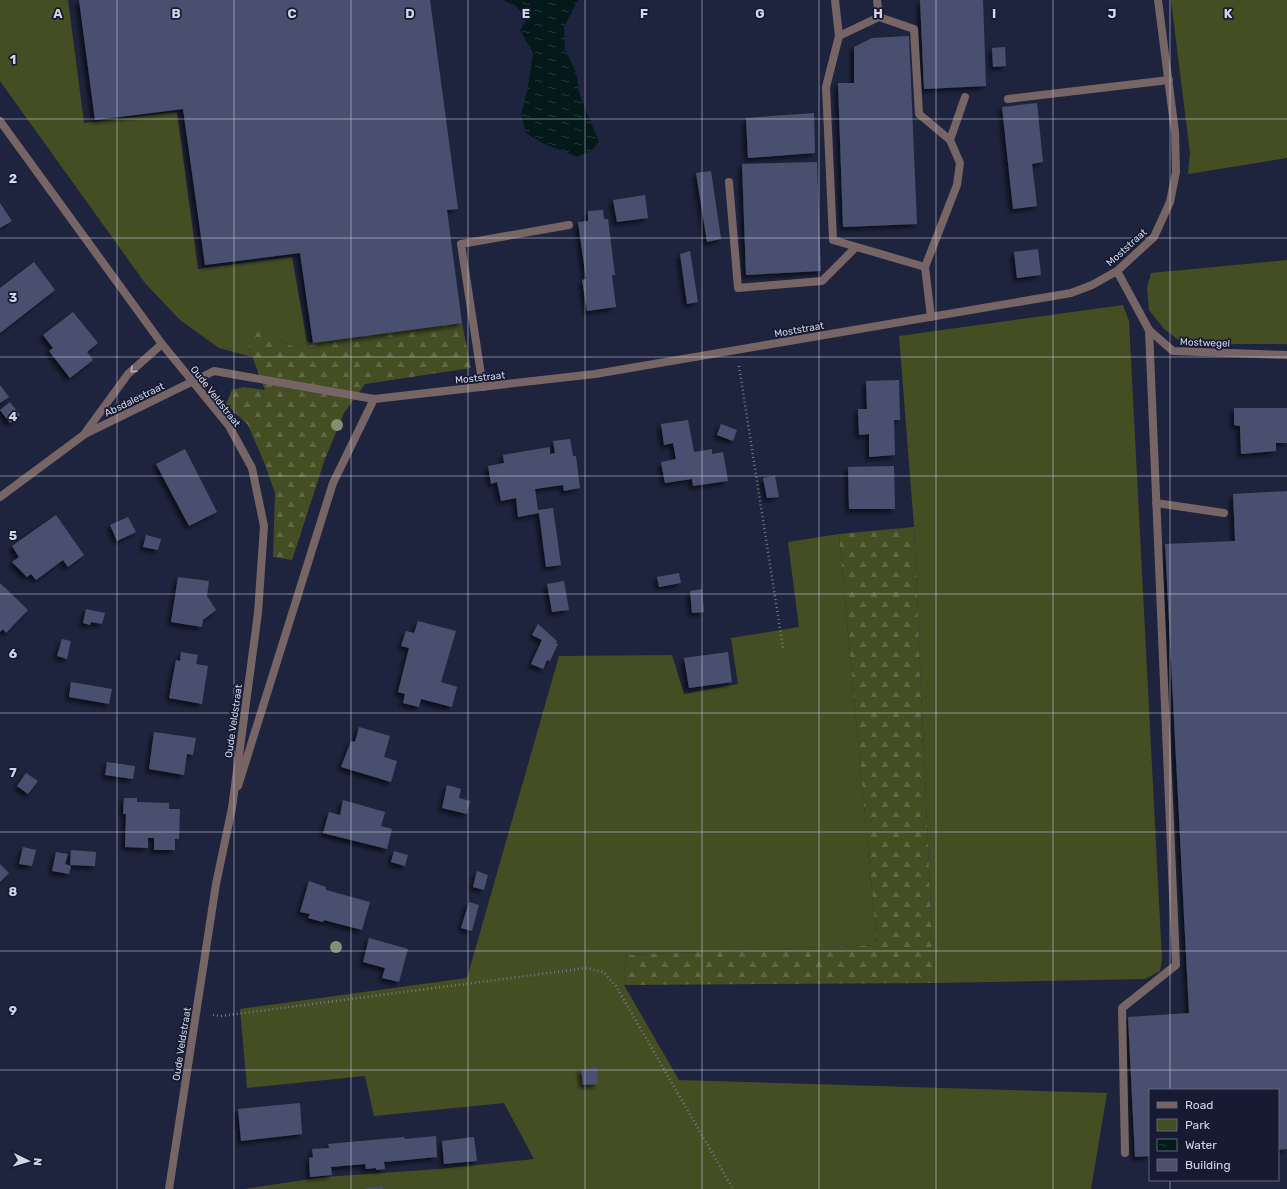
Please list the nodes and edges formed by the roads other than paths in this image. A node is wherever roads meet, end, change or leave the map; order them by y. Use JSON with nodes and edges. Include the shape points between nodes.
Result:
{"nodes":[{"id":1,"x":835,"y":0,"type":"edge"},
{"id":2,"x":877,"y":0,"type":"edge"},
{"id":3,"x":1158,"y":0,"type":"edge"},
{"id":4,"x":879,"y":17,"type":"junction"},
{"id":5,"x":840,"y":36,"type":"junction"},
{"id":6,"x":1169,"y":80,"type":"junction"},
{"id":7,"x":965,"y":97,"type":"dead end"},
{"id":8,"x":1008,"y":99,"type":"dead end"},
{"id":9,"x":0,"y":121,"type":"edge"},
{"id":10,"x":950,"y":140,"type":"junction"},
{"id":11,"x":729,"y":182,"type":"dead end"},
{"id":12,"x":569,"y":225,"type":"dead end"},
{"id":13,"x":856,"y":247,"type":"junction"},
{"id":14,"x":925,"y":266,"type":"junction"},
{"id":15,"x":1118,"y":271,"type":"junction"},
{"id":16,"x":931,"y":317,"type":"junction"},
{"id":17,"x":1149,"y":330,"type":"junction"},
{"id":18,"x":162,"y":344,"type":"junction"},
{"id":19,"x":1287,"y":355,"type":"edge"},
{"id":20,"x":193,"y":382,"type":"junction"},
{"id":21,"x":484,"y":387,"type":"junction"},
{"id":22,"x":374,"y":399,"type":"junction"},
{"id":23,"x":85,"y":434,"type":"junction"},
{"id":24,"x":0,"y":497,"type":"edge"},
{"id":25,"x":1156,"y":503,"type":"junction"},
{"id":26,"x":1224,"y":513,"type":"dead end"},
{"id":27,"x":232,"y":808,"type":"junction"},
{"id":28,"x":1125,"y":1153,"type":"dead end"},
{"id":29,"x":169,"y":1189,"type":"edge"}],
"edges":[{"from":1,"to":5,"type":"street"},
{"from":2,"to":4,"type":"street"},
{"from":3,"to":6,"type":"street","name":"Moststraat"},
{"from":4,"to":5,"type":"street"},
{"from":4,"to":10,"type":"street","via":[[914,29],[919,114]]},
{"from":5,"to":13,"type":"street","via":[[826,87],[833,240]]},
{"from":6,"to":8,"type":"street"},
{"from":6,"to":15,"type":"street","name":"Moststraat","via":[[1175,132],[1176,172],[1170,202],[1154,237]]},
{"from":7,"to":10,"type":"street"},
{"from":9,"to":18,"type":"street","name":"Oude Veldstraat"},
{"from":10,"to":14,"type":"street","via":[[960,163],[957,185]]},
{"from":11,"to":13,"type":"street","via":[[738,288],[822,282]]},
{"from":12,"to":21,"type":"street","via":[[461,244]]},
{"from":13,"to":14,"type":"street"},
{"from":14,"to":16,"type":"street"},
{"from":15,"to":16,"type":"street","name":"Moststraat","via":[[1092,286],[1070,293]]},
{"from":15,"to":17,"type":"street","name":"Mostwegel"},
{"from":16,"to":21,"type":"street","name":"Moststraat","via":[[595,374]]},
{"from":17,"to":19,"type":"street","name":"Mostwegel","via":[[1173,351]]},
{"from":17,"to":25,"type":"street"},
{"from":18,"to":20,"type":"street","name":"Oude Veldstraat"},
{"from":18,"to":23,"type":"street","name":"Absdalestraat","one_way":true,"via":[[128,374]]},
{"from":20,"to":22,"type":"street","name":"Moststraat","via":[[214,371]]},
{"from":20,"to":23,"type":"street","name":"Absdalestraat"},
{"from":20,"to":27,"type":"street","name":"Oude Veldstraat","via":[[229,426],[252,468],[264,526],[258,614]]},
{"from":21,"to":22,"type":"street","name":"Moststraat"},
{"from":22,"to":27,"type":"street","name":"Oude Veldstraat","via":[[334,483]]},
{"from":23,"to":24,"type":"street","name":"Absdalestraat"},
{"from":25,"to":26,"type":"street"},
{"from":25,"to":28,"type":"street","via":[[1176,965],[1122,1008]]},
{"from":27,"to":29,"type":"street","name":"Oude Veldstraat","via":[[216,884]]}]}
